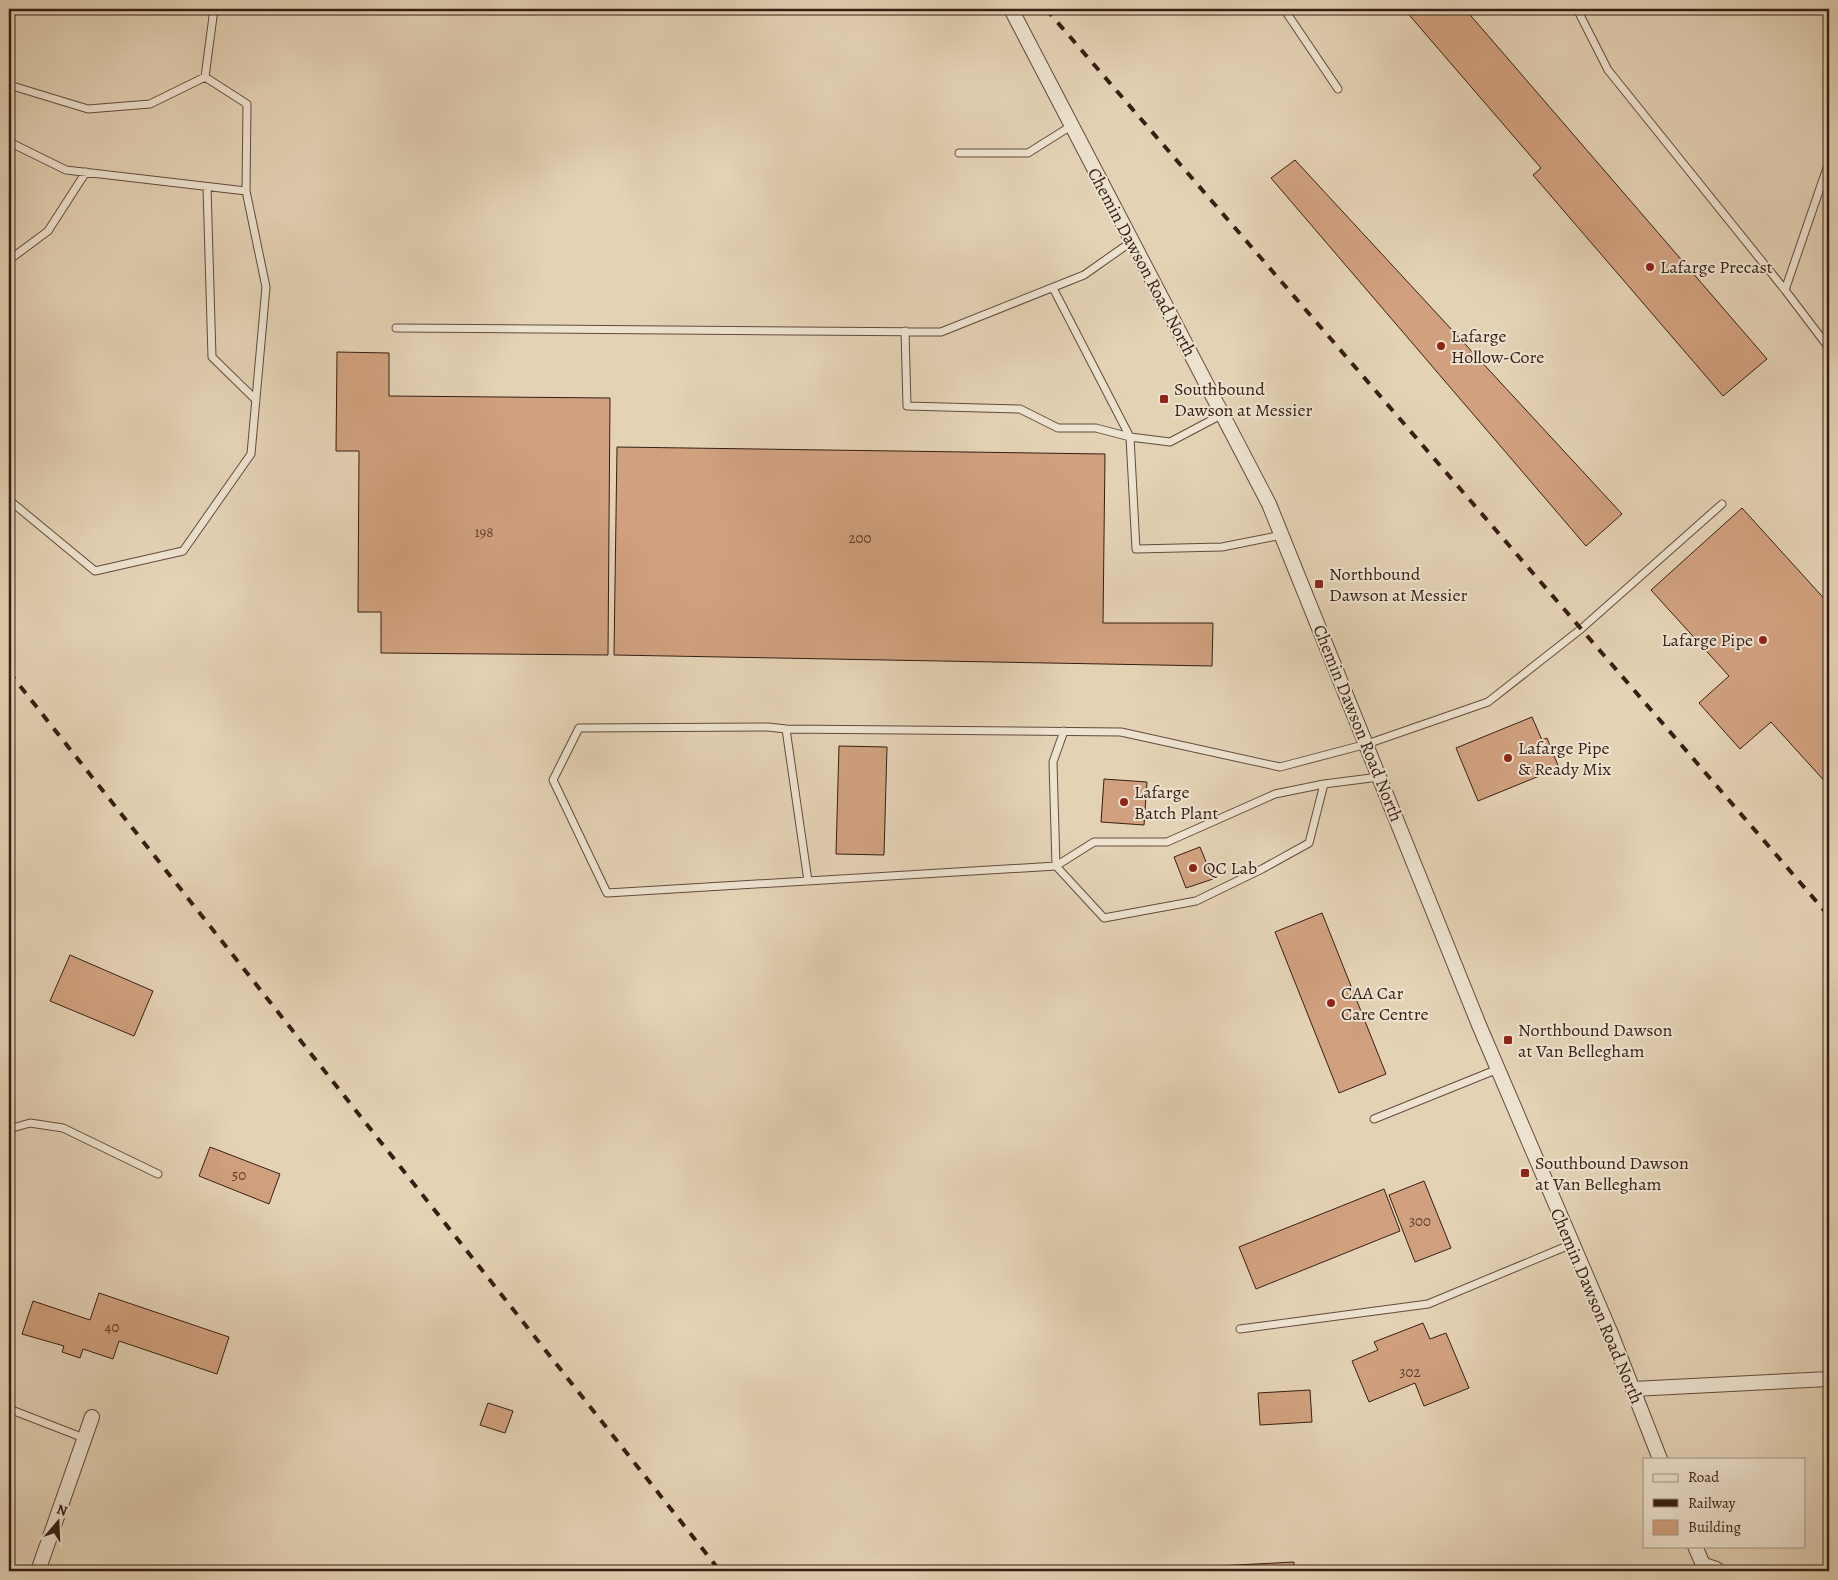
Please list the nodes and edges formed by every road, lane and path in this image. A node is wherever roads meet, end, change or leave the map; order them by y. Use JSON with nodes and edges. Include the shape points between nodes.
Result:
{"nodes":[{"id":1,"x":214,"y":9,"type":"edge"},
{"id":2,"x":1011,"y":9,"type":"edge"},
{"id":3,"x":1284,"y":9,"type":"edge"},
{"id":4,"x":1577,"y":9,"type":"edge"},
{"id":5,"x":205,"y":77,"type":"junction"},
{"id":6,"x":9,"y":85,"type":"edge"},
{"id":7,"x":1338,"y":89,"type":"dead end"},
{"id":8,"x":1071,"y":126,"type":"junction"},
{"id":9,"x":9,"y":142,"type":"edge"},
{"id":10,"x":959,"y":153,"type":"dead end"},
{"id":11,"x":1829,"y":162,"type":"edge"},
{"id":12,"x":86,"y":172,"type":"junction"},
{"id":13,"x":206,"y":186,"type":"junction"},
{"id":14,"x":246,"y":191,"type":"junction"},
{"id":15,"x":1131,"y":242,"type":"junction"},
{"id":16,"x":9,"y":260,"type":"edge"},
{"id":17,"x":1053,"y":288,"type":"junction"},
{"id":18,"x":1785,"y":290,"type":"junction"},
{"id":19,"x":396,"y":328,"type":"dead end"},
{"id":20,"x":905,"y":331,"type":"junction"},
{"id":21,"x":1829,"y":348,"type":"edge"},
{"id":22,"x":256,"y":400,"type":"junction"},
{"id":23,"x":1223,"y":414,"type":"junction"},
{"id":24,"x":1130,"y":437,"type":"junction"},
{"id":25,"x":9,"y":500,"type":"edge"},
{"id":26,"x":1722,"y":504,"type":"dead end"},
{"id":27,"x":1283,"y":535,"type":"junction"},
{"id":28,"x":786,"y":729,"type":"junction"},
{"id":29,"x":1064,"y":732,"type":"junction"},
{"id":30,"x":1367,"y":744,"type":"junction"},
{"id":31,"x":1379,"y":778,"type":"junction"},
{"id":32,"x":1324,"y":784,"type":"junction"},
{"id":33,"x":1056,"y":866,"type":"junction"},
{"id":34,"x":808,"y":881,"type":"junction"},
{"id":35,"x":1498,"y":1068,"type":"junction"},
{"id":36,"x":1374,"y":1119,"type":"dead end"},
{"id":37,"x":9,"y":1129,"type":"edge"},
{"id":38,"x":158,"y":1174,"type":"dead end"},
{"id":39,"x":1572,"y":1244,"type":"junction"},
{"id":40,"x":1240,"y":1329,"type":"dead end"},
{"id":41,"x":1829,"y":1379,"type":"edge"},
{"id":42,"x":1633,"y":1389,"type":"junction"},
{"id":43,"x":9,"y":1409,"type":"edge"},
{"id":44,"x":92,"y":1418,"type":"dead end"},
{"id":45,"x":84,"y":1438,"type":"junction"},
{"id":46,"x":1660,"y":1458,"type":"edge"},
{"id":47,"x":1696,"y":1548,"type":"edge"},
{"id":48,"x":1708,"y":1570,"type":"edge"},
{"id":49,"x":38,"y":1571,"type":"edge"}],
"edges":[{"from":1,"to":5,"type":"lane"},
{"from":2,"to":8,"type":"street","name":"Chemin Dawson Road North"},
{"from":3,"to":7,"type":"lane"},
{"from":4,"to":18,"type":"lane","via":[[1608,70]]},
{"from":5,"to":6,"type":"lane","via":[[150,104],[88,109]]},
{"from":5,"to":14,"type":"lane","via":[[247,104]]},
{"from":8,"to":10,"type":"lane","via":[[1028,153]]},
{"from":8,"to":15,"type":"street","name":"Chemin Dawson Road North"},
{"from":9,"to":12,"type":"lane","via":[[66,170]]},
{"from":11,"to":18,"type":"lane"},
{"from":12,"to":13,"type":"lane"},
{"from":12,"to":16,"type":"lane","via":[[48,231]]},
{"from":13,"to":14,"type":"lane"},
{"from":13,"to":22,"type":"lane","via":[[212,357]]},
{"from":14,"to":22,"type":"lane","via":[[266,286]]},
{"from":15,"to":17,"type":"lane","via":[[1084,275]]},
{"from":15,"to":23,"type":"street","name":"Chemin Dawson Road North"},
{"from":17,"to":20,"type":"lane","via":[[941,332]]},
{"from":17,"to":24,"type":"lane"},
{"from":18,"to":21,"type":"lane"},
{"from":19,"to":20,"type":"lane"},
{"from":20,"to":24,"type":"lane","via":[[907,406],[1020,409],[1058,428],[1096,428]]},
{"from":22,"to":25,"type":"lane","via":[[251,454],[183,552],[95,571]]},
{"from":23,"to":24,"type":"lane","via":[[1170,442]]},
{"from":23,"to":27,"type":"street","name":"Chemin Dawson Road North"},
{"from":24,"to":27,"type":"lane","via":[[1136,549],[1222,547]]},
{"from":26,"to":30,"type":"lane","via":[[1581,629],[1488,702]]},
{"from":27,"to":30,"type":"street","name":"Chemin Dawson Road North"},
{"from":28,"to":29,"type":"lane"},
{"from":28,"to":34,"type":"lane"},
{"from":28,"to":34,"type":"lane","via":[[579,728],[553,780],[607,893]]},
{"from":29,"to":30,"type":"lane","via":[[1121,732],[1280,767]]},
{"from":29,"to":33,"type":"lane","via":[[1053,762]]},
{"from":30,"to":31,"type":"street","name":"Chemin Dawson Road North"},
{"from":31,"to":32,"type":"lane"},
{"from":31,"to":35,"type":"street","name":"Chemin Dawson Road North"},
{"from":32,"to":33,"type":"lane","via":[[1274,794],[1167,842],[1094,842]]},
{"from":32,"to":33,"type":"lane","via":[[1309,843],[1196,901],[1104,918]]},
{"from":33,"to":34,"type":"lane"},
{"from":35,"to":36,"type":"lane"},
{"from":35,"to":39,"type":"street","name":"Chemin Dawson Road North"},
{"from":37,"to":38,"type":"lane","via":[[30,1123],[63,1128]]},
{"from":39,"to":40,"type":"lane","via":[[1428,1304]]},
{"from":39,"to":42,"type":"street","name":"Chemin Dawson Road North"},
{"from":41,"to":42,"type":"street"},
{"from":42,"to":46,"type":"street","name":"Chemin Dawson Road North"},
{"from":43,"to":45,"type":"lane"},
{"from":44,"to":45,"type":"street"},
{"from":45,"to":49,"type":"street"},
{"from":47,"to":48,"type":"street"}]}
